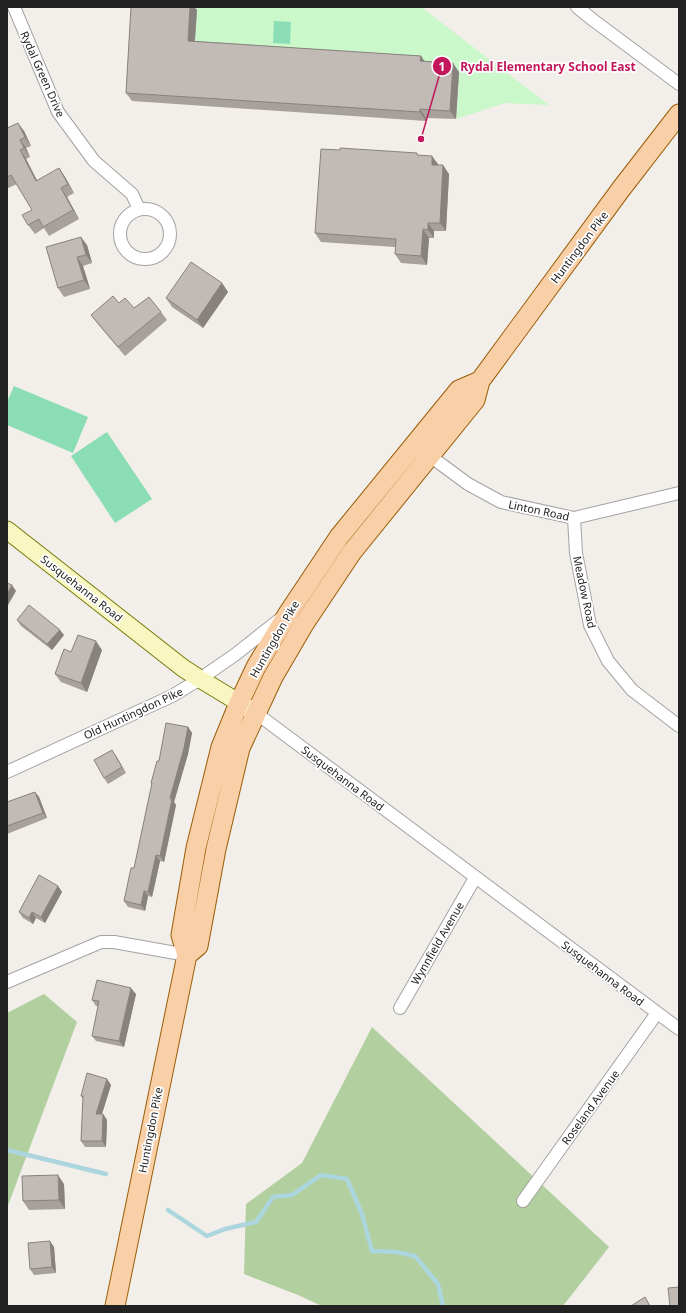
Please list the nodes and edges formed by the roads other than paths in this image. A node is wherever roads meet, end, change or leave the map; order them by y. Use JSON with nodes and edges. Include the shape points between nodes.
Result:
{"nodes":[{"id":1,"x":14,"y":7,"type":"edge"},
{"id":2,"x":577,"y":7,"type":"edge"},
{"id":3,"x":679,"y":84,"type":"edge"},
{"id":4,"x":679,"y":114,"type":"edge"},
{"id":5,"x":139,"y":209,"type":"junction"},
{"id":6,"x":480,"y":381,"type":"junction"},
{"id":7,"x":418,"y":440,"type":"junction"},
{"id":8,"x":430,"y":456,"type":"junction"},
{"id":9,"x":679,"y":493,"type":"edge"},
{"id":10,"x":574,"y":518,"type":"junction"},
{"id":11,"x":7,"y":530,"type":"edge"},
{"id":12,"x":289,"y":612,"type":"junction"},
{"id":13,"x":200,"y":679,"type":"junction"},
{"id":14,"x":239,"y":704,"type":"junction"},
{"id":15,"x":256,"y":713,"type":"junction"},
{"id":16,"x":679,"y":726,"type":"edge"},
{"id":17,"x":7,"y":772,"type":"edge"},
{"id":18,"x":475,"y":878,"type":"junction"},
{"id":19,"x":187,"y":954,"type":"junction"},
{"id":20,"x":7,"y":982,"type":"edge"},
{"id":21,"x":400,"y":1008,"type":"dead end"},
{"id":22,"x":657,"y":1013,"type":"junction"},
{"id":23,"x":679,"y":1029,"type":"edge"},
{"id":24,"x":523,"y":1201,"type":"dead end"},
{"id":25,"x":115,"y":1306,"type":"edge"}],
"edges":[{"from":1,"to":5,"type":"street","name":"Rydal Green Drive","via":[[58,112],[94,161],[132,194]]},
{"from":2,"to":3,"type":"street"},
{"from":4,"to":6,"type":"main road","name":"Huntingdon Pike"},
{"from":5,"to":5,"type":"street","via":[[124,219],[119,235],[126,251],[141,259],[149,259],[166,248],[170,228],[167,221],[155,210]]},
{"from":6,"to":7,"type":"main road","name":"Huntingdon Pike","via":[[459,390]]},
{"from":6,"to":8,"type":"main road","name":"Huntingdon Pike","via":[[475,400]]},
{"from":7,"to":8,"type":"street","name":"Linton Road"},
{"from":7,"to":12,"type":"main road","name":"Huntingdon Pike","via":[[339,537]]},
{"from":8,"to":10,"type":"street","name":"Linton Road","via":[[468,484],[501,502]]},
{"from":8,"to":15,"type":"main road","name":"Huntingdon Pike","via":[[352,552],[272,676]]},
{"from":9,"to":10,"type":"street","name":"Linton Road"},
{"from":10,"to":16,"type":"street","name":"Meadow Road","via":[[576,554],[590,625],[608,661],[632,690]]},
{"from":11,"to":13,"type":"main road","name":"Susquehanna Road"},
{"from":12,"to":13,"type":"street","name":"Old Huntingdon Pike"},
{"from":12,"to":14,"type":"main road","name":"Huntingdon Pike","via":[[256,667]]},
{"from":13,"to":14,"type":"main road","name":"Susquehanna Road"},
{"from":13,"to":17,"type":"street","name":"Old Huntingdon Pike","via":[[172,696]]},
{"from":14,"to":15,"type":"main road","name":"Susquehanna Road"},
{"from":14,"to":19,"type":"main road","name":"Huntingdon Pike","via":[[221,747],[196,848],[182,935]]},
{"from":15,"to":18,"type":"street","name":"Susquehanna Road"},
{"from":15,"to":19,"type":"main road","name":"Huntingdon Pike","via":[[240,748],[216,849],[198,946]]},
{"from":18,"to":21,"type":"street","name":"Wynnfield Avenue"},
{"from":18,"to":22,"type":"street","name":"Susquehanna Road"},
{"from":19,"to":20,"type":"street","via":[[101,942]]},
{"from":19,"to":25,"type":"main road","name":"Huntingdon Pike"},
{"from":22,"to":23,"type":"street","name":"Susquehanna Road"},
{"from":22,"to":24,"type":"street","name":"Roseland Avenue"}]}
